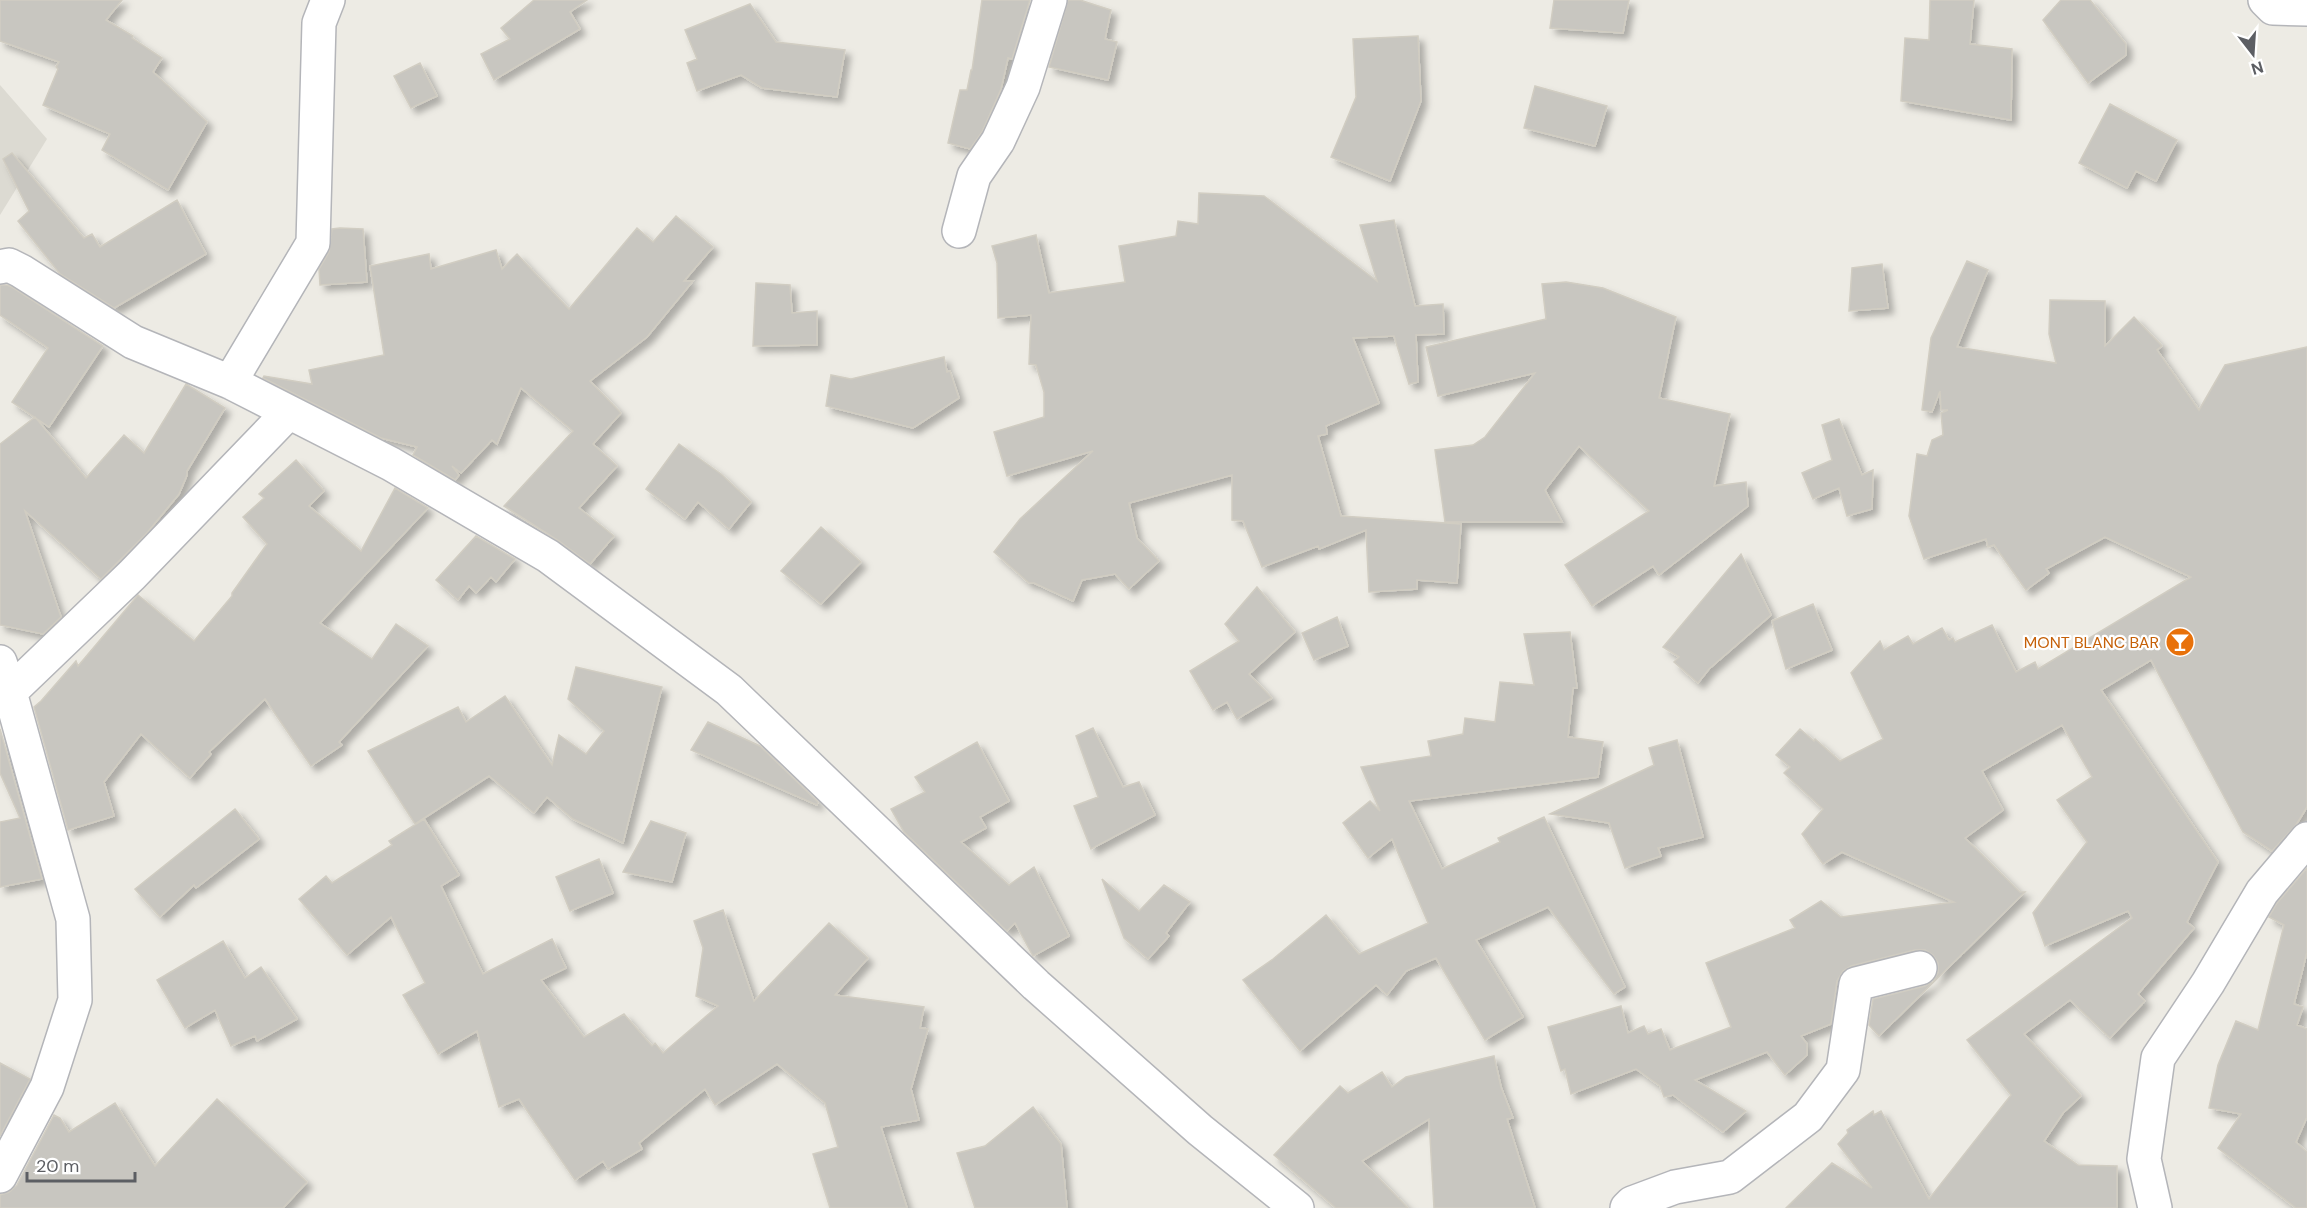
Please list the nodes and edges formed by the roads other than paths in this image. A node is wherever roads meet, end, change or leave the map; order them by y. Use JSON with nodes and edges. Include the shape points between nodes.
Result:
{"nodes":[{"id":1,"x":328,"y":0,"type":"edge"},
{"id":2,"x":1050,"y":0,"type":"edge"},
{"id":3,"x":2265,"y":0,"type":"edge"},
{"id":4,"x":2307,"y":9,"type":"edge"},
{"id":5,"x":959,"y":231,"type":"dead end"},
{"id":6,"x":0,"y":267,"type":"edge"},
{"id":7,"x":230,"y":382,"type":"junction"},
{"id":8,"x":288,"y":412,"type":"junction"},
{"id":9,"x":5,"y":677,"type":"edge"},
{"id":10,"x":2307,"y":839,"type":"edge"},
{"id":11,"x":1920,"y":968,"type":"dead end"},
{"id":12,"x":0,"y":1176,"type":"edge"},
{"id":13,"x":1297,"y":1208,"type":"edge"},
{"id":14,"x":1627,"y":1208,"type":"edge"},
{"id":15,"x":2155,"y":1208,"type":"edge"}],
"edges":[{"from":1,"to":7,"type":"street","via":[[319,23],[313,243]]},
{"from":2,"to":5,"type":"street","via":[[1023,87],[998,141],[974,176]]},
{"from":3,"to":4,"type":"street","via":[[2273,8]]},
{"from":6,"to":7,"type":"street","via":[[9,265],[21,271],[133,342]]},
{"from":7,"to":8,"type":"street"},
{"from":8,"to":9,"type":"street","via":[[132,575]]},
{"from":8,"to":13,"type":"street","via":[[391,465],[548,556],[729,690],[1036,985],[1200,1130]]},
{"from":9,"to":12,"type":"street","via":[[73,920],[75,1000],[47,1087]]},
{"from":10,"to":15,"type":"street","via":[[2262,892],[2158,1058],[2144,1159]]},
{"from":11,"to":14,"type":"street","via":[[1856,984],[1843,1070],[1808,1117],[1730,1177],[1675,1187]]}]}
